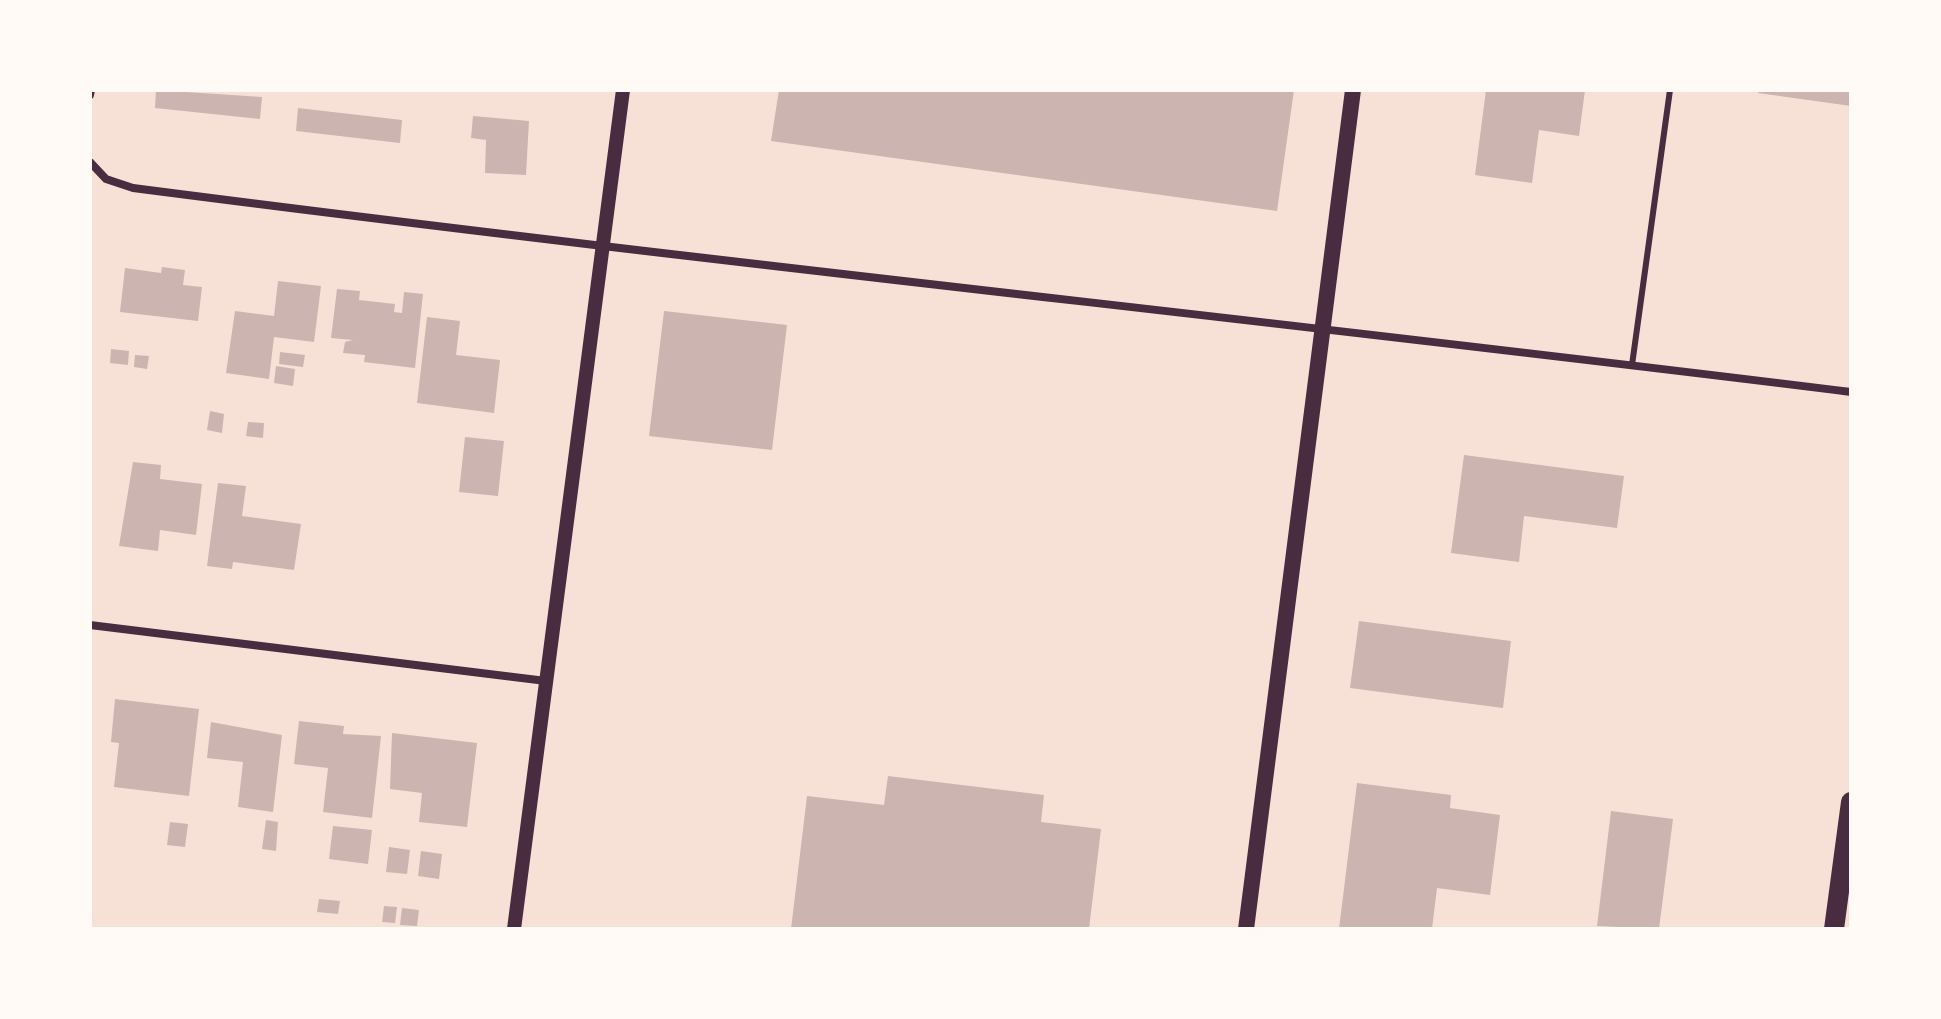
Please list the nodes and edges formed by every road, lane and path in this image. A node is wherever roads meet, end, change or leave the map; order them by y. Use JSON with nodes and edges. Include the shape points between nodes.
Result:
{"nodes":[{"id":1,"x":623,"y":90,"type":"edge"},
{"id":2,"x":1353,"y":90,"type":"edge"},
{"id":3,"x":1670,"y":90,"type":"edge"},
{"id":4,"x":90,"y":162,"type":"edge"},
{"id":5,"x":602,"y":248,"type":"junction"},
{"id":6,"x":1323,"y":327,"type":"junction"},
{"id":7,"x":1632,"y":365,"type":"junction"},
{"id":8,"x":1851,"y":392,"type":"edge"},
{"id":9,"x":90,"y":625,"type":"edge"},
{"id":10,"x":546,"y":681,"type":"junction"},
{"id":11,"x":1851,"y":802,"type":"edge"},
{"id":12,"x":514,"y":929,"type":"edge"},
{"id":13,"x":1246,"y":929,"type":"edge"},
{"id":14,"x":1834,"y":929,"type":"edge"}],
"edges":[{"from":1,"to":5,"type":"street"},
{"from":2,"to":6,"type":"main road"},
{"from":3,"to":7,"type":"lane"},
{"from":4,"to":5,"type":"street","via":[[96,172],[133,188]]},
{"from":5,"to":6,"type":"street"},
{"from":5,"to":10,"type":"street"},
{"from":6,"to":7,"type":"street"},
{"from":6,"to":13,"type":"main road"},
{"from":7,"to":8,"type":"street"},
{"from":9,"to":10,"type":"street"},
{"from":10,"to":12,"type":"street"},
{"from":11,"to":14,"type":"main road"}]}
